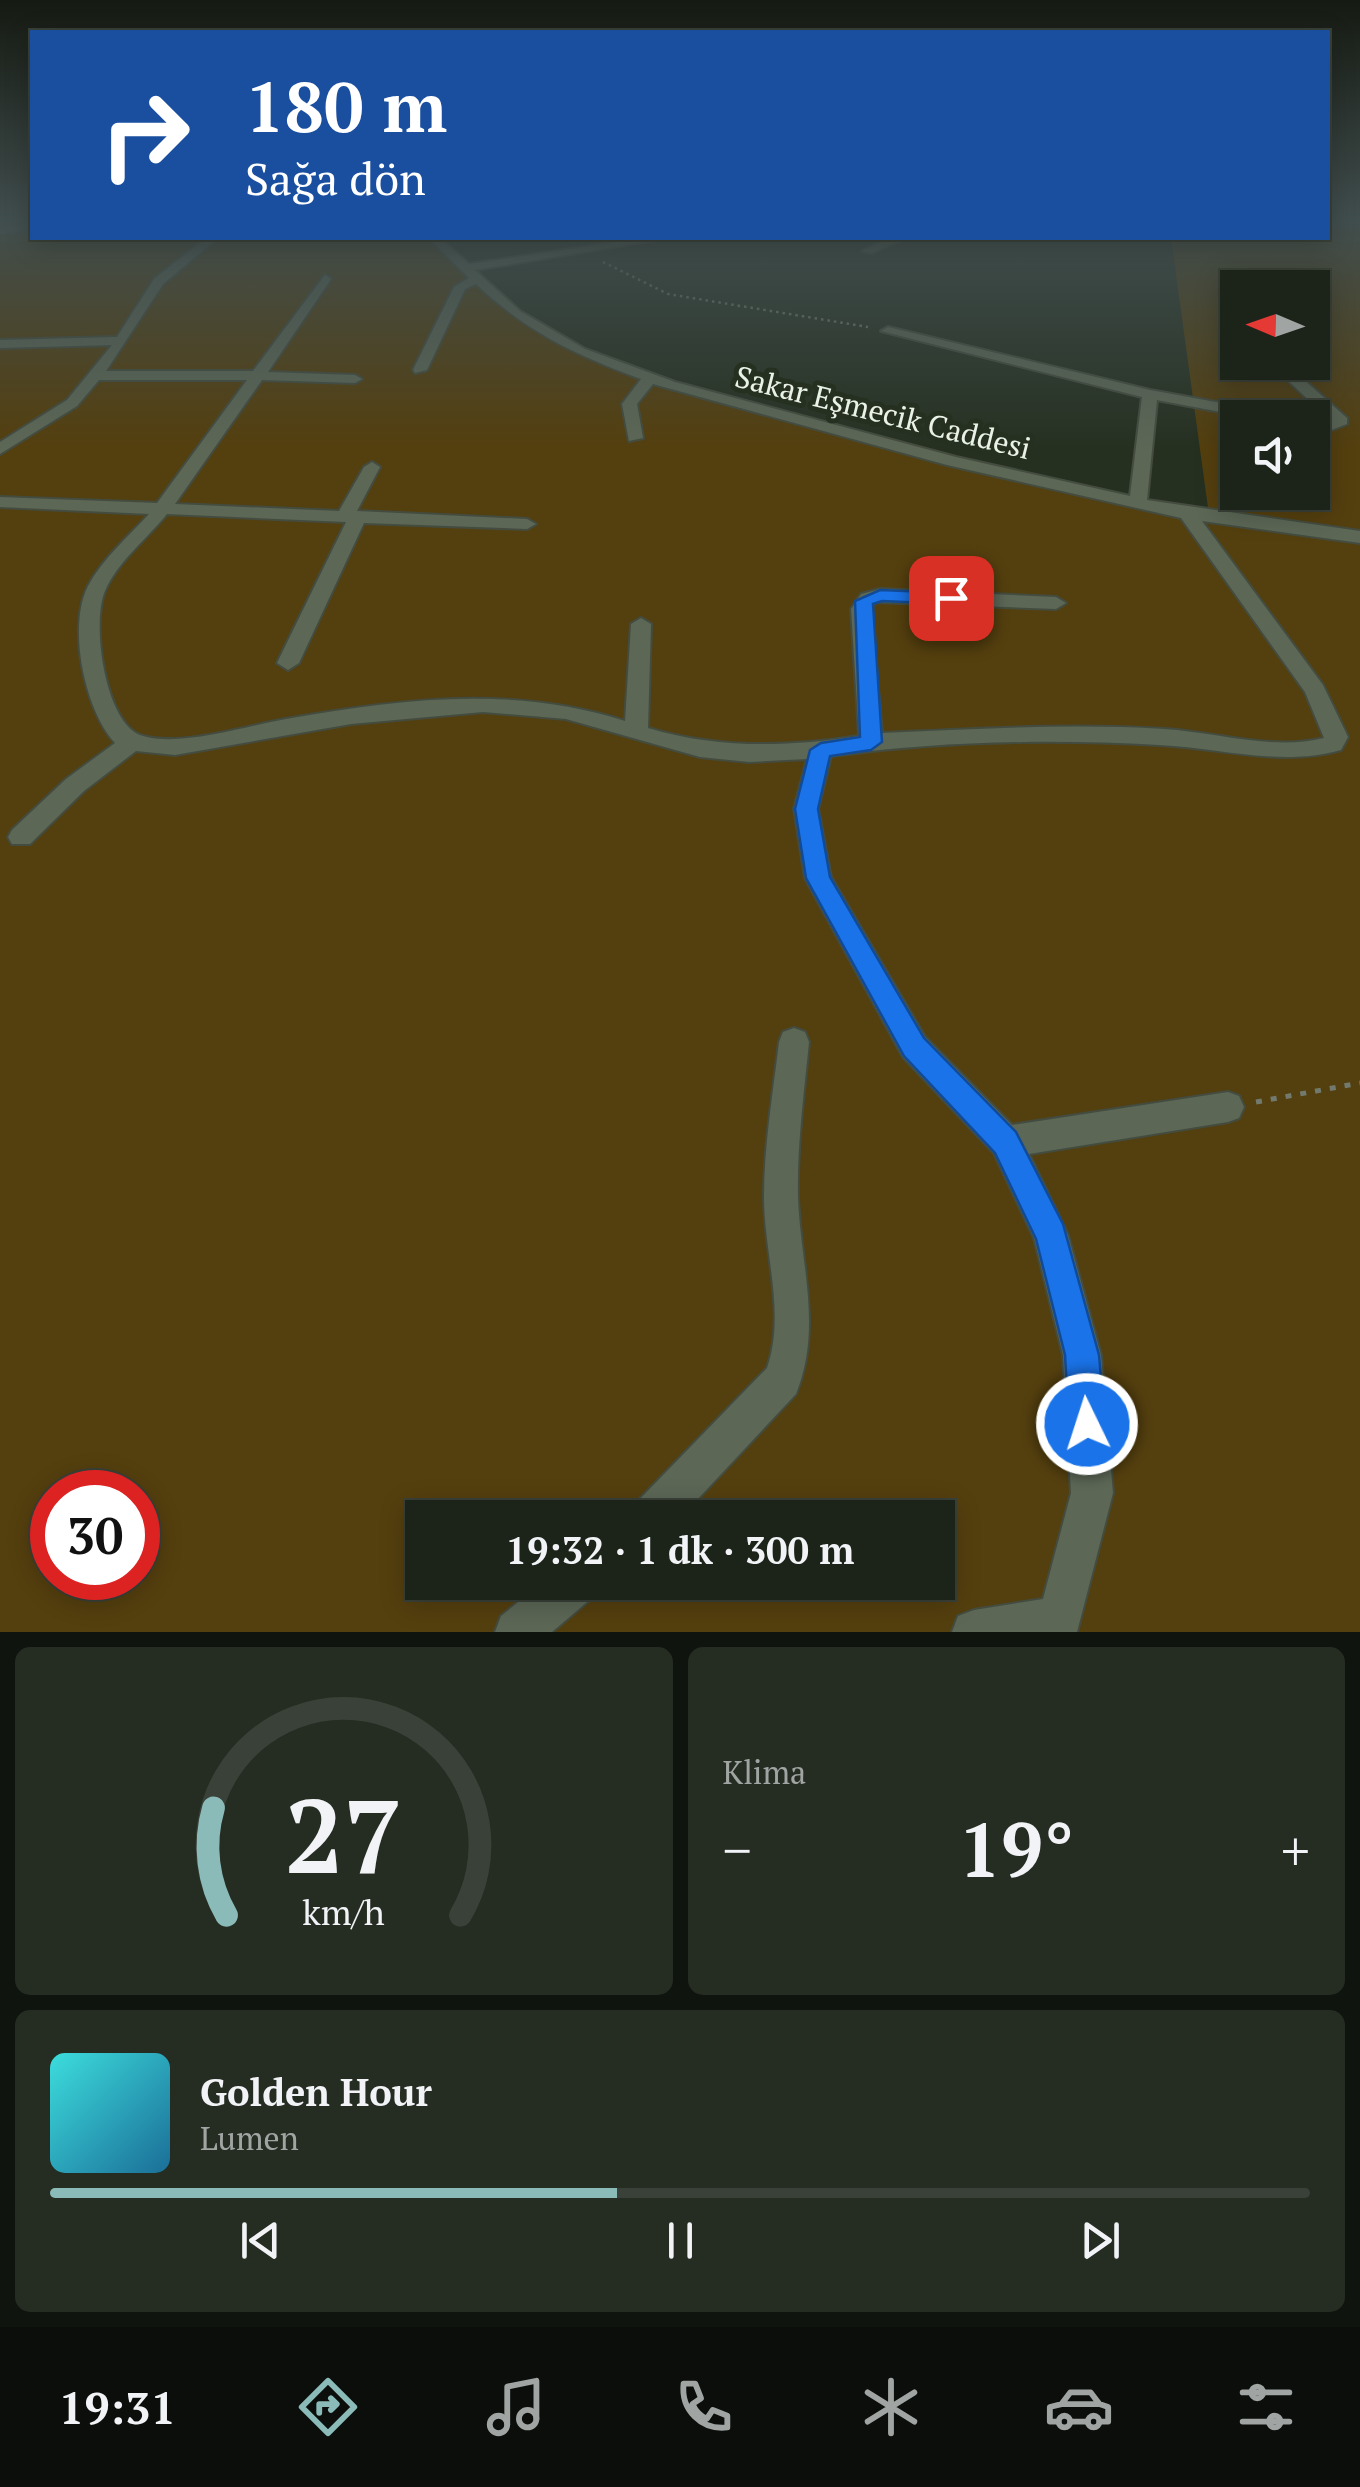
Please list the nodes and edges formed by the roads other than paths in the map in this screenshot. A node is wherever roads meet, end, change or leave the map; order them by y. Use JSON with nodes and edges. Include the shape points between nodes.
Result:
{"nodes":[{"id":1,"x":148,"y":298,"type":"edge"},
{"id":2,"x":311,"y":298,"type":"edge"},
{"id":3,"x":455,"y":298,"type":"edge"},
{"id":4,"x":498,"y":298,"type":"edge"},
{"id":5,"x":888,"y":331,"type":"road end"},
{"id":6,"x":122,"y":341,"type":"junction"},
{"id":7,"x":0,"y":344,"type":"edge"},
{"id":8,"x":420,"y":370,"type":"dead end"},
{"id":9,"x":94,"y":376,"type":"junction"},
{"id":10,"x":256,"y":376,"type":"junction"},
{"id":11,"x":652,"y":378,"type":"junction"},
{"id":12,"x":355,"y":379,"type":"dead end"},
{"id":13,"x":1294,"y":380,"type":"edge"},
{"id":14,"x":1150,"y":394,"type":"junction"},
{"id":15,"x":1316,"y":400,"type":"edge"},
{"id":16,"x":1220,"y":407,"type":"edge"},
{"id":17,"x":635,"y":438,"type":"dead end"},
{"id":18,"x":0,"y":449,"type":"edge"},
{"id":19,"x":372,"y":467,"type":"dead end"},
{"id":20,"x":0,"y":502,"type":"edge"},
{"id":21,"x":1138,"y":502,"type":"junction"},
{"id":22,"x":164,"y":508,"type":"junction"},
{"id":23,"x":1187,"y":514,"type":"junction"},
{"id":24,"x":352,"y":516,"type":"junction"},
{"id":25,"x":527,"y":524,"type":"dead end"},
{"id":26,"x":1360,"y":537,"type":"edge"},
{"id":27,"x":1056,"y":602,"type":"dead end"},
{"id":28,"x":641,"y":624,"type":"dead end"},
{"id":29,"x":288,"y":663,"type":"dead end"},
{"id":30,"x":636,"y":732,"type":"junction"},
{"id":31,"x":134,"y":741,"type":"junction"},
{"id":32,"x":871,"y":742,"type":"junction"},
{"id":33,"x":821,"y":750,"type":"junction"},
{"id":34,"x":21,"y":838,"type":"dead end"},
{"id":35,"x":794,"y":1042,"type":"dead end"},
{"id":36,"x":1228,"y":1107,"type":"road end"},
{"id":37,"x":1006,"y":1142,"type":"junction"},
{"id":38,"x":668,"y":1500,"type":"edge"},
{"id":39,"x":556,"y":1600,"type":"edge"},
{"id":40,"x":517,"y":1632,"type":"edge"},
{"id":41,"x":974,"y":1632,"type":"edge"}],
"edges":[{"from":1,"to":6,"type":"street"},
{"from":2,"to":10,"type":"street"},
{"from":3,"to":8,"type":"street"},
{"from":4,"to":11,"type":"street","name":"Sakar Eşmecik Caddesi","via":[[580,352]]},
{"from":5,"to":14,"type":"street"},
{"from":6,"to":7,"type":"street"},
{"from":6,"to":9,"type":"street"},
{"from":9,"to":10,"type":"street"},
{"from":9,"to":18,"type":"street","via":[[72,403]]},
{"from":10,"to":12,"type":"street"},
{"from":10,"to":22,"type":"street"},
{"from":11,"to":17,"type":"street","via":[[629,401]]},
{"from":11,"to":21,"type":"street","name":"Sakar Eşmecik Caddesi","via":[[953,461]]},
{"from":13,"to":15,"type":"street"},
{"from":14,"to":16,"type":"street"},
{"from":14,"to":21,"type":"street"},
{"from":19,"to":24,"type":"street"},
{"from":20,"to":22,"type":"street"},
{"from":21,"to":23,"type":"street","name":"Sakar Eşmecik Caddesi"},
{"from":22,"to":24,"type":"street"},
{"from":22,"to":31,"type":"street","via":[[92,600],[99,697],[107,718]]},
{"from":23,"to":26,"type":"street","name":"Sakar Eşmecik Caddesi"},
{"from":23,"to":32,"type":"street","via":[[1315,690],[1336,737],[1333,744],[1297,749],[1016,734]]},
{"from":24,"to":25,"type":"street"},
{"from":24,"to":29,"type":"street"},
{"from":27,"to":32,"type":"street","via":[[880,595],[864,601]]},
{"from":28,"to":30,"type":"street"},
{"from":30,"to":31,"type":"street","via":[[566,710],[465,706],[369,712],[174,747]]},
{"from":30,"to":33,"type":"street","via":[[742,754]]},
{"from":31,"to":34,"type":"street","via":[[75,785]]},
{"from":32,"to":33,"type":"street"},
{"from":33,"to":37,"type":"street","via":[[806,809],[818,878],[914,1047]]},
{"from":35,"to":38,"type":"street","via":[[781,1196],[792,1337],[788,1366]]},
{"from":36,"to":37,"type":"street"},
{"from":37,"to":41,"type":"street","via":[[1052,1236],[1082,1355],[1092,1493],[1060,1619]]},
{"from":39,"to":40,"type":"street"}]}
